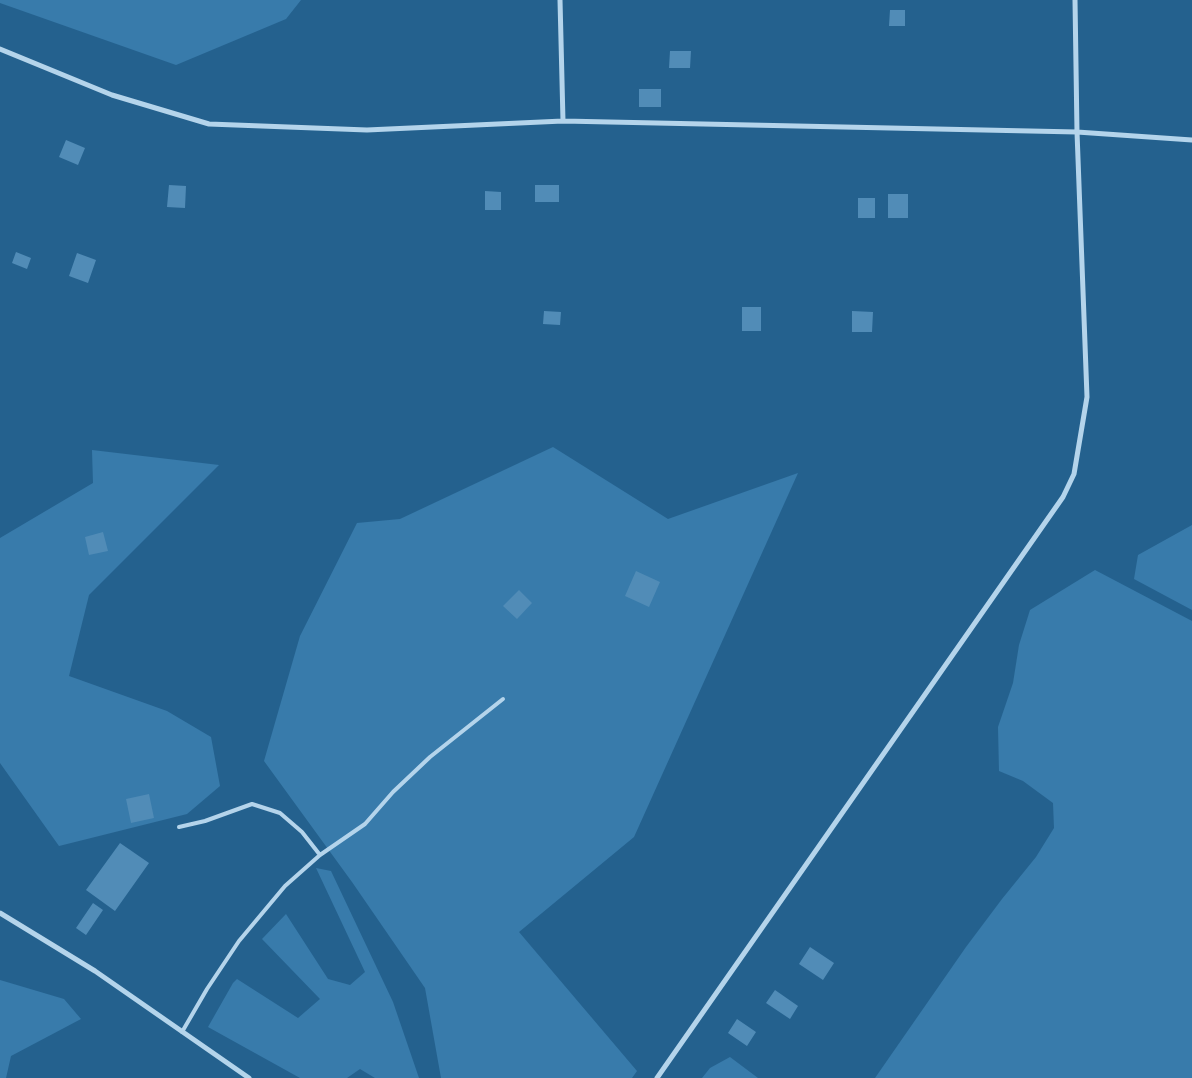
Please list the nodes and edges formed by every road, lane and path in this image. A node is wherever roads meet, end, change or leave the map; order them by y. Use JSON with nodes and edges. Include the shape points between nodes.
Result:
{"nodes":[{"id":1,"x":560,"y":0,"type":"edge"},
{"id":2,"x":1076,"y":0,"type":"edge"},
{"id":3,"x":0,"y":49,"type":"edge"},
{"id":4,"x":563,"y":121,"type":"junction"},
{"id":5,"x":1077,"y":132,"type":"junction"},
{"id":6,"x":1192,"y":140,"type":"edge"},
{"id":7,"x":503,"y":699,"type":"dead end"},
{"id":8,"x":179,"y":827,"type":"dead end"},
{"id":9,"x":320,"y":855,"type":"junction"},
{"id":10,"x":0,"y":913,"type":"edge"},
{"id":11,"x":182,"y":1032,"type":"junction"},
{"id":12,"x":248,"y":1078,"type":"edge"},
{"id":13,"x":657,"y":1078,"type":"edge"}],
"edges":[{"from":1,"to":4,"type":"street"},
{"from":2,"to":5,"type":"street"},
{"from":3,"to":4,"type":"street","via":[[112,95],[209,124],[367,130]]},
{"from":4,"to":5,"type":"street"},
{"from":5,"to":6,"type":"street"},
{"from":5,"to":13,"type":"street","via":[[1088,397],[1074,474],[1063,497]]},
{"from":7,"to":9,"type":"lane","via":[[430,757],[365,824]]},
{"from":8,"to":9,"type":"lane","via":[[252,804],[280,813],[302,832]]},
{"from":9,"to":11,"type":"lane","via":[[285,886],[239,941]]},
{"from":10,"to":11,"type":"street","via":[[95,971]]},
{"from":11,"to":12,"type":"street"}]}
